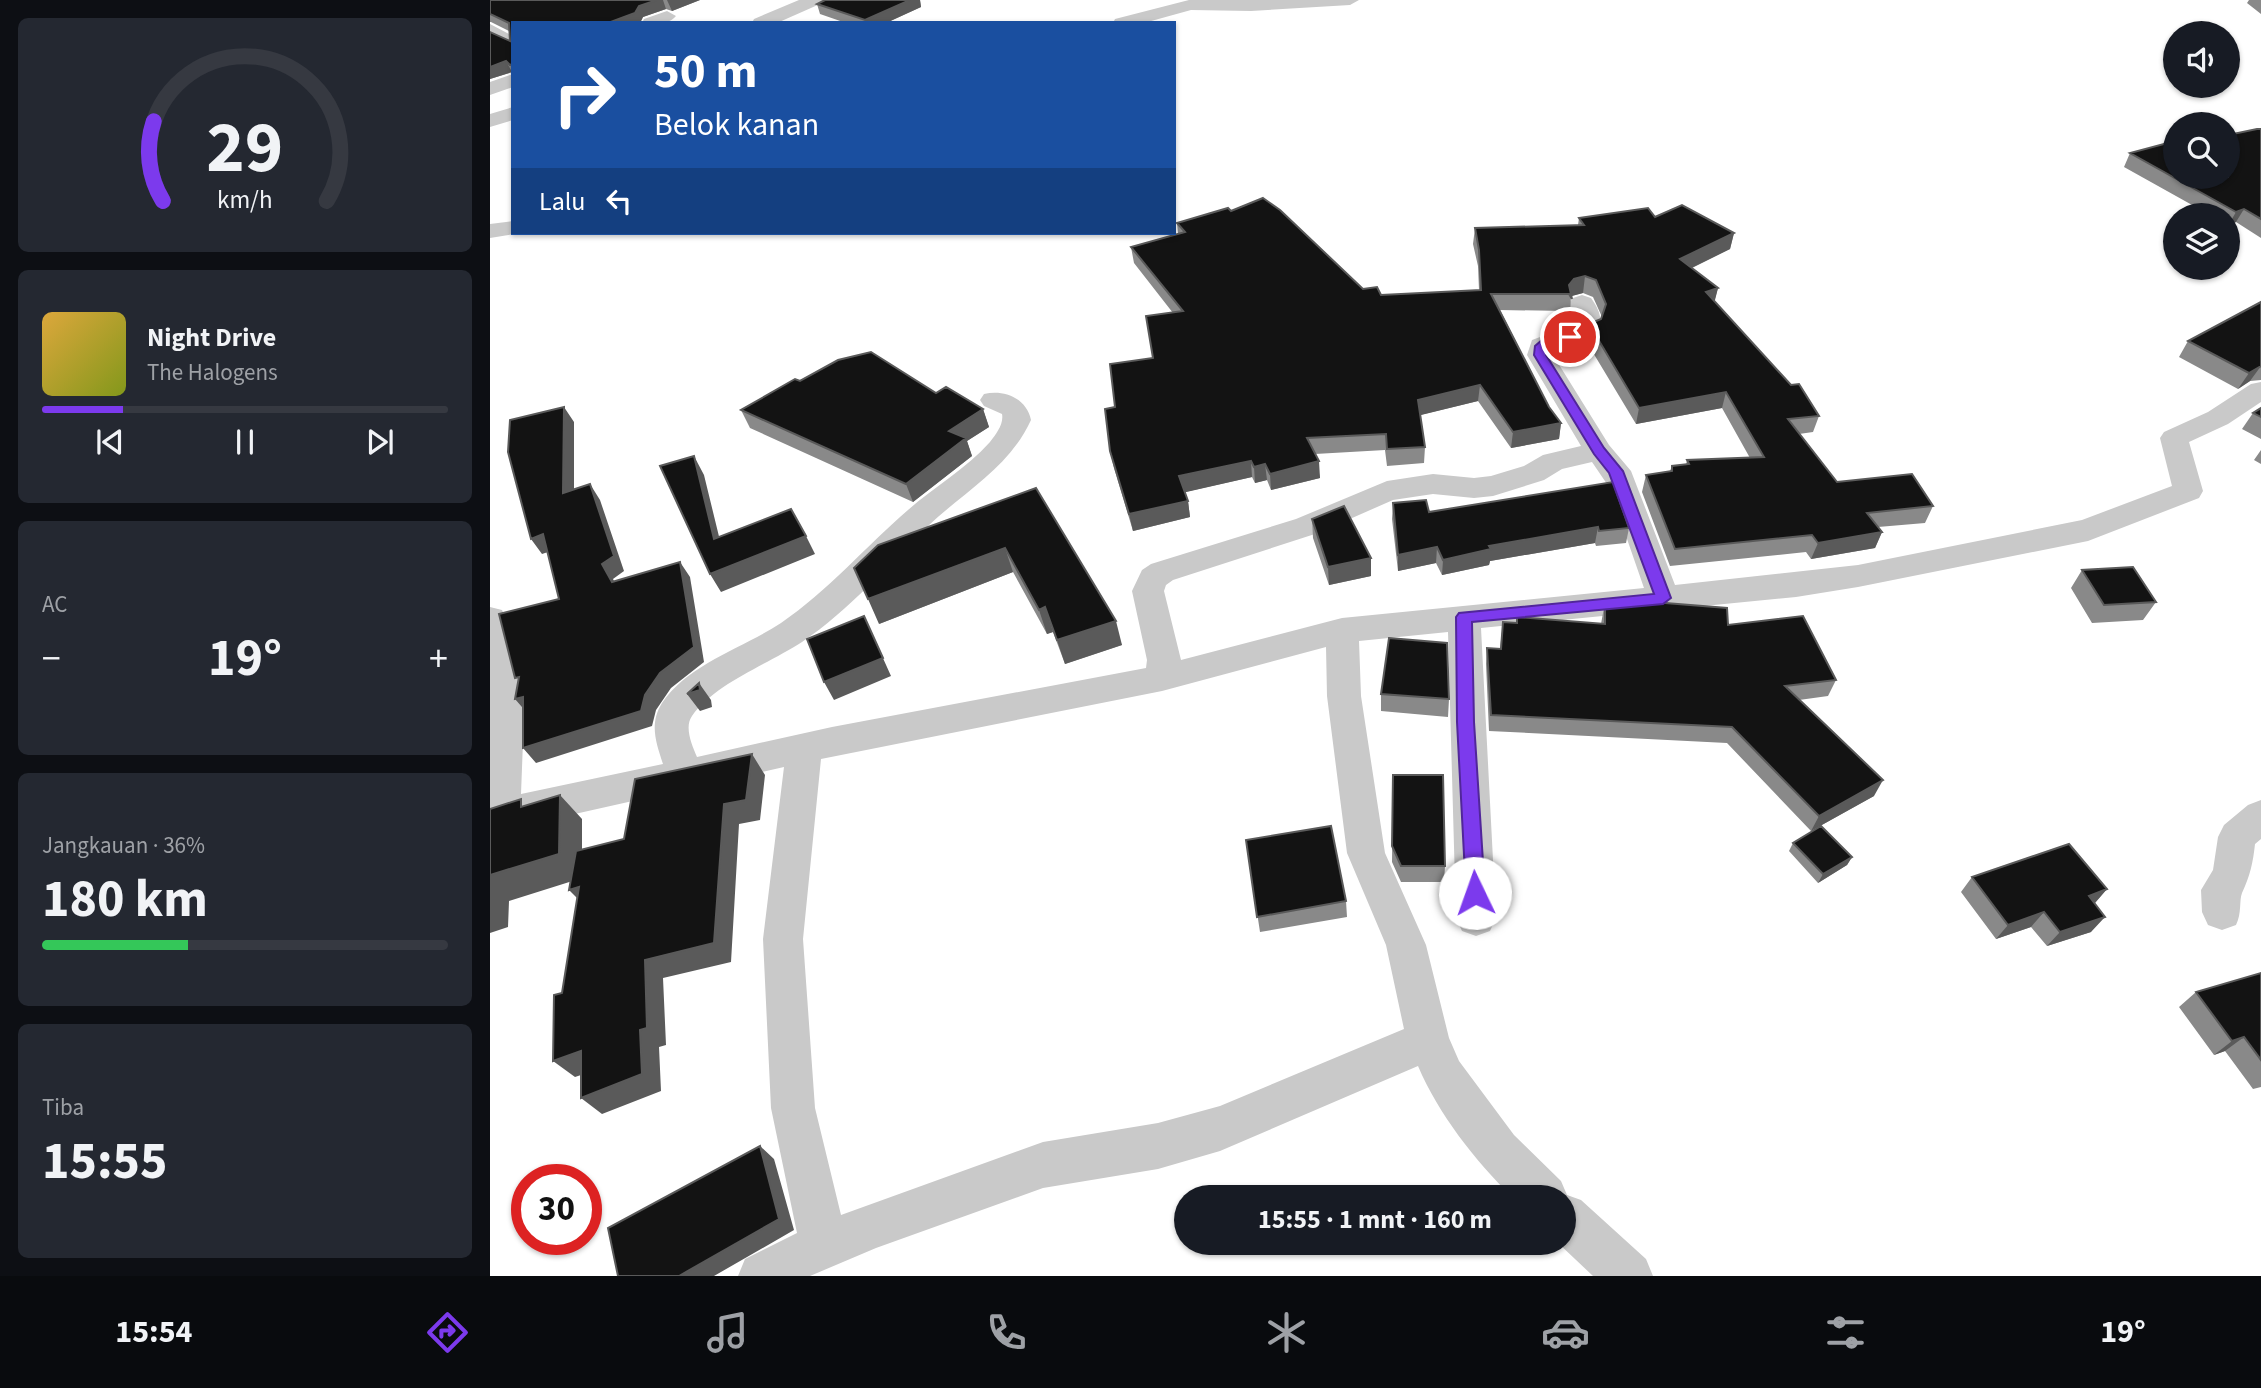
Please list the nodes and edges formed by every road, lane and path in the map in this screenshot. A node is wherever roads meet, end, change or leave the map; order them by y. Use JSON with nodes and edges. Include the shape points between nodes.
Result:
{"nodes":[{"id":1,"x":814,"y":0,"type":"edge"},
{"id":2,"x":1350,"y":0,"type":"edge"},
{"id":3,"x":766,"y":21,"type":"edge"},
{"id":4,"x":1130,"y":21,"type":"edge"},
{"id":5,"x":490,"y":30,"type":"edge"},
{"id":6,"x":511,"y":43,"type":"edge"},
{"id":7,"x":511,"y":81,"type":"edge"},
{"id":8,"x":490,"y":89,"type":"edge"},
{"id":9,"x":511,"y":114,"type":"edge"},
{"id":10,"x":490,"y":121,"type":"edge"},
{"id":11,"x":511,"y":228,"type":"edge"},
{"id":12,"x":490,"y":231,"type":"edge"},
{"id":13,"x":1582,"y":303,"type":"dead end"},
{"id":14,"x":2261,"y":390,"type":"edge"},
{"id":15,"x":994,"y":400,"type":"dead end"},
{"id":16,"x":1599,"y":451,"type":"junction"},
{"id":17,"x":1663,"y":598,"type":"junction"},
{"id":18,"x":1464,"y":617,"type":"junction"},
{"id":19,"x":490,"y":619,"type":"edge"},
{"id":20,"x":1342,"y":630,"type":"junction"},
{"id":21,"x":1162,"y":678,"type":"junction"},
{"id":22,"x":804,"y":749,"type":"junction"},
{"id":23,"x":687,"y":776,"type":"junction"},
{"id":24,"x":496,"y":815,"type":"edge"},
{"id":25,"x":2261,"y":816,"type":"edge"},
{"id":26,"x":2222,"y":912,"type":"dead end"},
{"id":27,"x":1476,"y":918,"type":"dead end"},
{"id":28,"x":1428,"y":1040,"type":"junction"},
{"id":29,"x":1533,"y":1185,"type":"edge"},
{"id":30,"x":1576,"y":1228,"type":"edge"},
{"id":31,"x":824,"y":1245,"type":"junction"},
{"id":32,"x":762,"y":1276,"type":"edge"},
{"id":33,"x":1629,"y":1276,"type":"edge"}],
"edges":[{"from":1,"to":3,"type":"street"},
{"from":2,"to":4,"type":"street","via":[[1191,5]]},
{"from":5,"to":6,"type":"street"},
{"from":7,"to":8,"type":"street"},
{"from":9,"to":10,"type":"street"},
{"from":11,"to":12,"type":"street"},
{"from":13,"to":16,"type":"street","via":[[1587,329],[1541,346],[1540,355]]},
{"from":14,"to":17,"type":"street","via":[[2218,418],[2174,438],[2188,491],[2088,530],[1858,576]]},
{"from":15,"to":23,"type":"street","via":[[1015,409],[1017,420],[1006,441],[981,467],[921,514],[808,621],[696,691],[674,714],[672,727]]},
{"from":16,"to":17,"type":"street","via":[[1624,487]]},
{"from":16,"to":21,"type":"street","via":[[1553,462],[1493,486],[1433,484],[1387,491],[1307,526],[1162,572],[1153,578],[1149,591],[1164,660]]},
{"from":17,"to":18,"type":"street"},
{"from":18,"to":20,"type":"street"},
{"from":18,"to":27,"type":"street"},
{"from":19,"to":24,"type":"street","via":[[508,689]]},
{"from":20,"to":21,"type":"street"},
{"from":20,"to":28,"type":"street","via":[[1344,696],[1366,853],[1406,945]]},
{"from":21,"to":22,"type":"street"},
{"from":22,"to":23,"type":"street"},
{"from":22,"to":31,"type":"street","via":[[783,939],[793,1108]]},
{"from":23,"to":24,"type":"street"},
{"from":25,"to":26,"type":"street","via":[[2237,837],[2232,876],[2221,890]]},
{"from":28,"to":29,"type":"street","via":[[1444,1076],[1498,1151]]},
{"from":28,"to":31,"type":"street","via":[[1220,1128],[1158,1146],[1043,1165]]},
{"from":30,"to":33,"type":"street"},
{"from":31,"to":32,"type":"street"}]}
